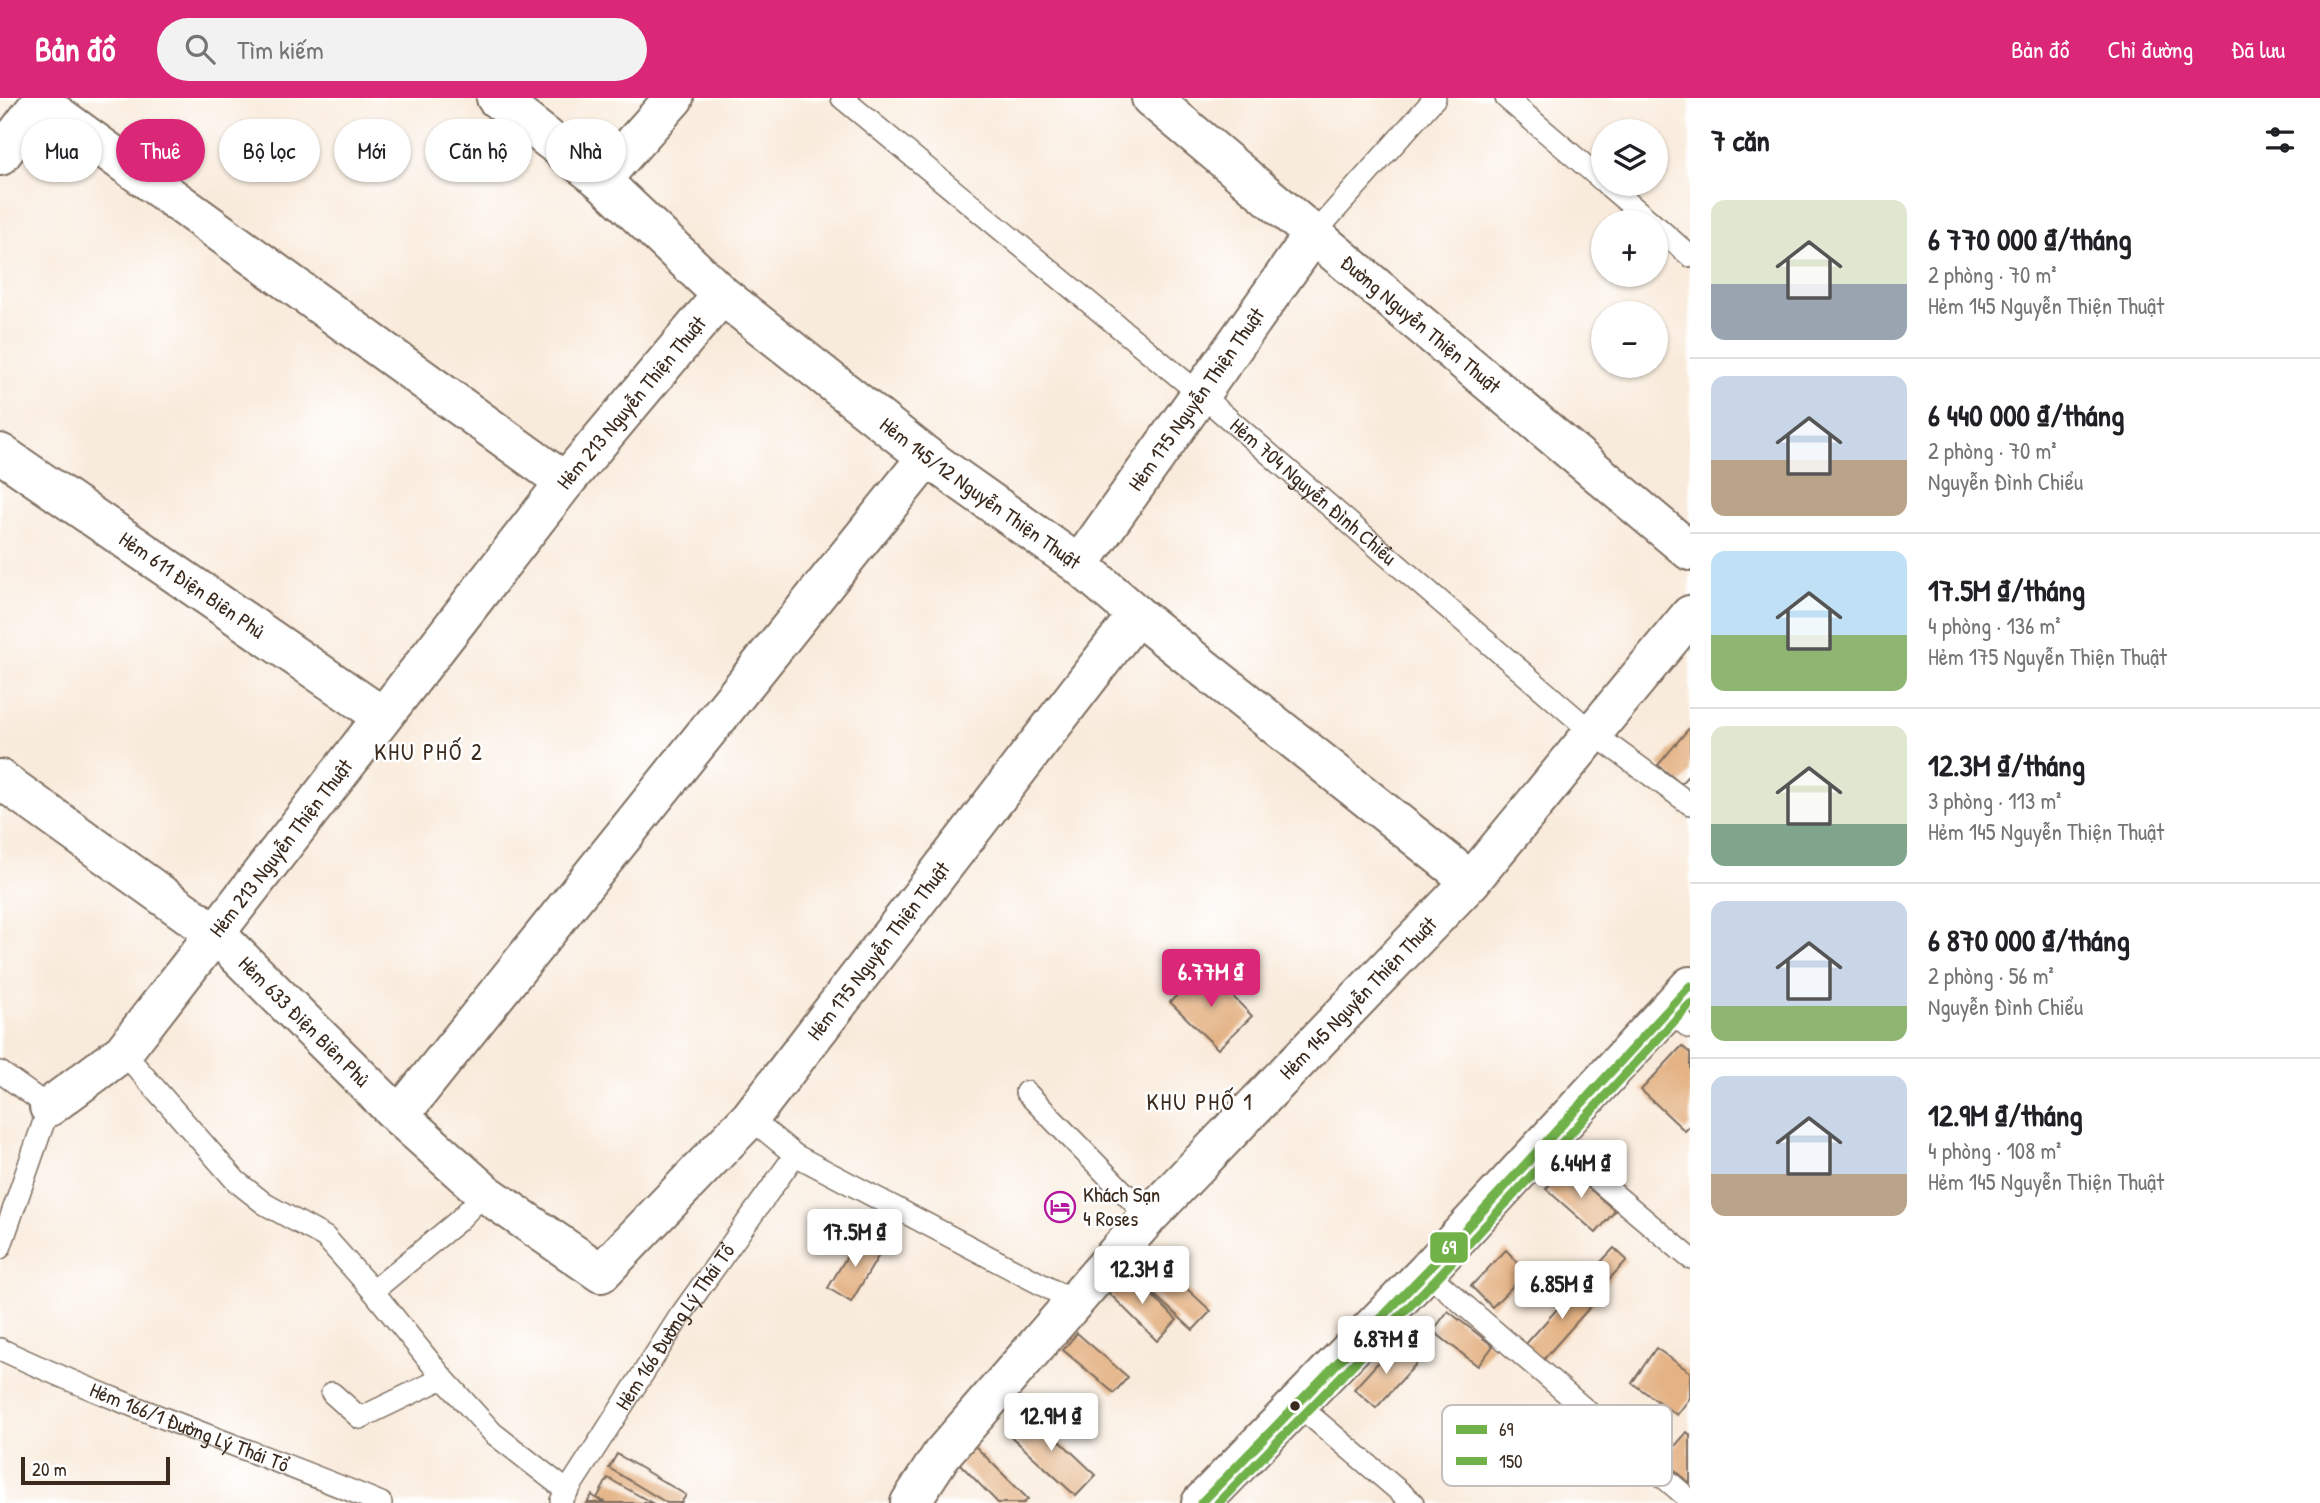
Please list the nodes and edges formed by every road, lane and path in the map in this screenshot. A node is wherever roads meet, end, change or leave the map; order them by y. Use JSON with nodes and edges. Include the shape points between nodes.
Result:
{"nodes":[{"id":1,"x":496,"y":98,"type":"edge"},
{"id":2,"x":674,"y":98,"type":"edge"},
{"id":3,"x":842,"y":98,"type":"edge"},
{"id":4,"x":1151,"y":98,"type":"edge"},
{"id":5,"x":1434,"y":98,"type":"edge"},
{"id":6,"x":1506,"y":98,"type":"edge"},
{"id":7,"x":42,"y":100,"type":"edge"},
{"id":8,"x":546,"y":137,"type":"edge"},
{"id":9,"x":626,"y":152,"type":"edge"},
{"id":10,"x":0,"y":156,"type":"edge"},
{"id":11,"x":1591,"y":170,"type":"edge"},
{"id":12,"x":603,"y":182,"type":"edge"},
{"id":13,"x":1621,"y":196,"type":"edge"},
{"id":14,"x":1637,"y":210,"type":"edge"},
{"id":15,"x":1313,"y":235,"type":"junction"},
{"id":16,"x":1668,"y":237,"type":"edge"},
{"id":17,"x":1690,"y":256,"type":"edge"},
{"id":18,"x":722,"y":295,"type":"junction"},
{"id":19,"x":1201,"y":396,"type":"junction"},
{"id":20,"x":0,"y":453,"type":"edge"},
{"id":21,"x":927,"y":457,"type":"junction"},
{"id":22,"x":565,"y":482,"type":"junction"},
{"id":23,"x":1690,"y":551,"type":"edge"},
{"id":24,"x":1079,"y":565,"type":"junction"},
{"id":25,"x":1137,"y":615,"type":"junction"},
{"id":26,"x":1690,"y":615,"type":"edge"},
{"id":27,"x":382,"y":716,"type":"junction"},
{"id":28,"x":1594,"y":734,"type":"junction"},
{"id":29,"x":0,"y":779,"type":"edge"},
{"id":30,"x":1690,"y":804,"type":"edge"},
{"id":31,"x":1471,"y":881,"type":"junction"},
{"id":32,"x":216,"y":934,"type":"junction"},
{"id":33,"x":1683,"y":1008,"type":"edge"},
{"id":34,"x":123,"y":1052,"type":"junction"},
{"id":35,"x":0,"y":1072,"type":"edge"},
{"id":36,"x":1026,"y":1092,"type":"dead end"},
{"id":37,"x":49,"y":1107,"type":"junction"},
{"id":38,"x":400,"y":1116,"type":"junction"},
{"id":39,"x":750,"y":1118,"type":"junction"},
{"id":40,"x":1550,"y":1140,"type":"junction"},
{"id":41,"x":795,"y":1155,"type":"junction"},
{"id":42,"x":485,"y":1193,"type":"junction"},
{"id":43,"x":1148,"y":1217,"type":"junction"},
{"id":44,"x":0,"y":1248,"type":"edge"},
{"id":45,"x":1690,"y":1258,"type":"edge"},
{"id":46,"x":1426,"y":1272,"type":"junction"},
{"id":47,"x":601,"y":1273,"type":"joint"},
{"id":48,"x":373,"y":1291,"type":"junction"},
{"id":49,"x":1075,"y":1302,"type":"junction"},
{"id":50,"x":0,"y":1349,"type":"edge"},
{"id":51,"x":443,"y":1378,"type":"junction"},
{"id":52,"x":332,"y":1393,"type":"dead end"},
{"id":53,"x":1298,"y":1405,"type":"junction"},
{"id":54,"x":1580,"y":1405,"type":"edge"},
{"id":55,"x":1672,"y":1484,"type":"edge"},
{"id":56,"x":563,"y":1497,"type":"edge"},
{"id":57,"x":1690,"y":1500,"type":"edge"},
{"id":58,"x":381,"y":1503,"type":"edge"},
{"id":59,"x":910,"y":1503,"type":"edge"},
{"id":60,"x":1201,"y":1503,"type":"edge"},
{"id":61,"x":1413,"y":1503,"type":"edge"}],
"edges":[{"from":1,"to":8,"type":"street","name":"Hẻm 145/12 Nguyễn Thiện Thuật"},
{"from":2,"to":9,"type":"street"},
{"from":3,"to":19,"type":"lane","name":"Hẻm 704 Nguyễn Đình Chiểu"},
{"from":4,"to":15,"type":"street","name":"Đường Nguyễn Thiện Thuật"},
{"from":5,"to":15,"type":"lane"},
{"from":6,"to":11,"type":"lane"},
{"from":7,"to":10,"type":"street"},
{"from":7,"to":22,"type":"street"},
{"from":12,"to":18,"type":"street","name":"Hẻm 145/12 Nguyễn Thiện Thuật"},
{"from":13,"to":14,"type":"lane"},
{"from":15,"to":19,"type":"street","name":"Hẻm 175 Nguyễn Thiện Thuật"},
{"from":15,"to":23,"type":"street","name":"Đường Nguyễn Thiện Thuật"},
{"from":16,"to":17,"type":"lane"},
{"from":18,"to":21,"type":"street","name":"Hẻm 145/12 Nguyễn Thiện Thuật"},
{"from":18,"to":22,"type":"street","name":"Hẻm 213 Nguyễn Thiện Thuật"},
{"from":19,"to":24,"type":"street","name":"Hẻm 175 Nguyễn Thiện Thuật"},
{"from":19,"to":28,"type":"lane","name":"Hẻm 704 Nguyễn Đình Chiểu"},
{"from":20,"to":27,"type":"street","name":"Hẻm 611 Ðiện Biên Phủ"},
{"from":21,"to":24,"type":"street","name":"Hẻm 145/12 Nguyễn Thiện Thuật"},
{"from":21,"to":38,"type":"street"},
{"from":22,"to":27,"type":"street","name":"Hẻm 213 Nguyễn Thiện Thuật"},
{"from":24,"to":25,"type":"street","name":"Hẻm 145/12 Nguyễn Thiện Thuật"},
{"from":25,"to":31,"type":"street","name":"Hẻm 145/12 Nguyễn Thiện Thuật"},
{"from":25,"to":39,"type":"street","name":"Hẻm 175 Nguyễn Thiện Thuật"},
{"from":26,"to":28,"type":"street","name":"Hẻm 145 Nguyễn Thiện Thuật"},
{"from":27,"to":32,"type":"street","name":"Hẻm 213 Nguyễn Thiện Thuật"},
{"from":28,"to":30,"type":"lane","name":"Hẻm 704 Nguyễn Đình Chiểu"},
{"from":28,"to":31,"type":"street","name":"Hẻm 145 Nguyễn Thiện Thuật"},
{"from":29,"to":32,"type":"street","name":"Hẻm 633 Ðiện Biên Phủ"},
{"from":31,"to":43,"type":"street","name":"Hẻm 145 Nguyễn Thiện Thuật"},
{"from":32,"to":34,"type":"street","name":"Hẻm 213 Nguyễn Thiện Thuật"},
{"from":32,"to":38,"type":"street","name":"Hẻm 633 Ðiện Biên Phủ"},
{"from":33,"to":40,"type":"street"},
{"from":34,"to":37,"type":"street","name":"Hẻm 213 Nguyễn Thiện Thuật"},
{"from":34,"to":48,"type":"lane","via":[[236,1181],[265,1204],[325,1237]]},
{"from":35,"to":37,"type":"lane"},
{"from":36,"to":43,"type":"lane"},
{"from":37,"to":44,"type":"lane"},
{"from":38,"to":42,"type":"street","name":"Hẻm 633 Ðiện Biên Phủ"},
{"from":39,"to":41,"type":"lane"},
{"from":39,"to":47,"type":"street","name":"Hẻm 175 Nguyễn Thiện Thuật"},
{"from":40,"to":45,"type":"lane"},
{"from":40,"to":46,"type":"street"},
{"from":41,"to":49,"type":"lane"},
{"from":41,"to":56,"type":"lane","name":"Hẻm 166 Đường Lý Thái Tổ","via":[[680,1316]]},
{"from":42,"to":47,"type":"street","name":"Hẻm 633 Ðiện Biên Phủ"},
{"from":42,"to":48,"type":"lane"},
{"from":43,"to":49,"type":"street","name":"Hẻm 145 Nguyễn Thiện Thuật"},
{"from":46,"to":53,"type":"street"},
{"from":46,"to":54,"type":"lane"},
{"from":48,"to":51,"type":"lane"},
{"from":49,"to":59,"type":"street","name":"Hẻm 145 Nguyễn Thiện Thuật","via":[[942,1454]]},
{"from":50,"to":58,"type":"lane","name":"Hẻm 166/1 Đường Lý Thái Tổ","via":[[64,1379]]},
{"from":51,"to":52,"type":"lane","via":[[360,1418]]},
{"from":51,"to":56,"type":"lane","via":[[493,1433]]},
{"from":53,"to":60,"type":"street"},
{"from":53,"to":61,"type":"lane"},
{"from":55,"to":57,"type":"lane"}]}
